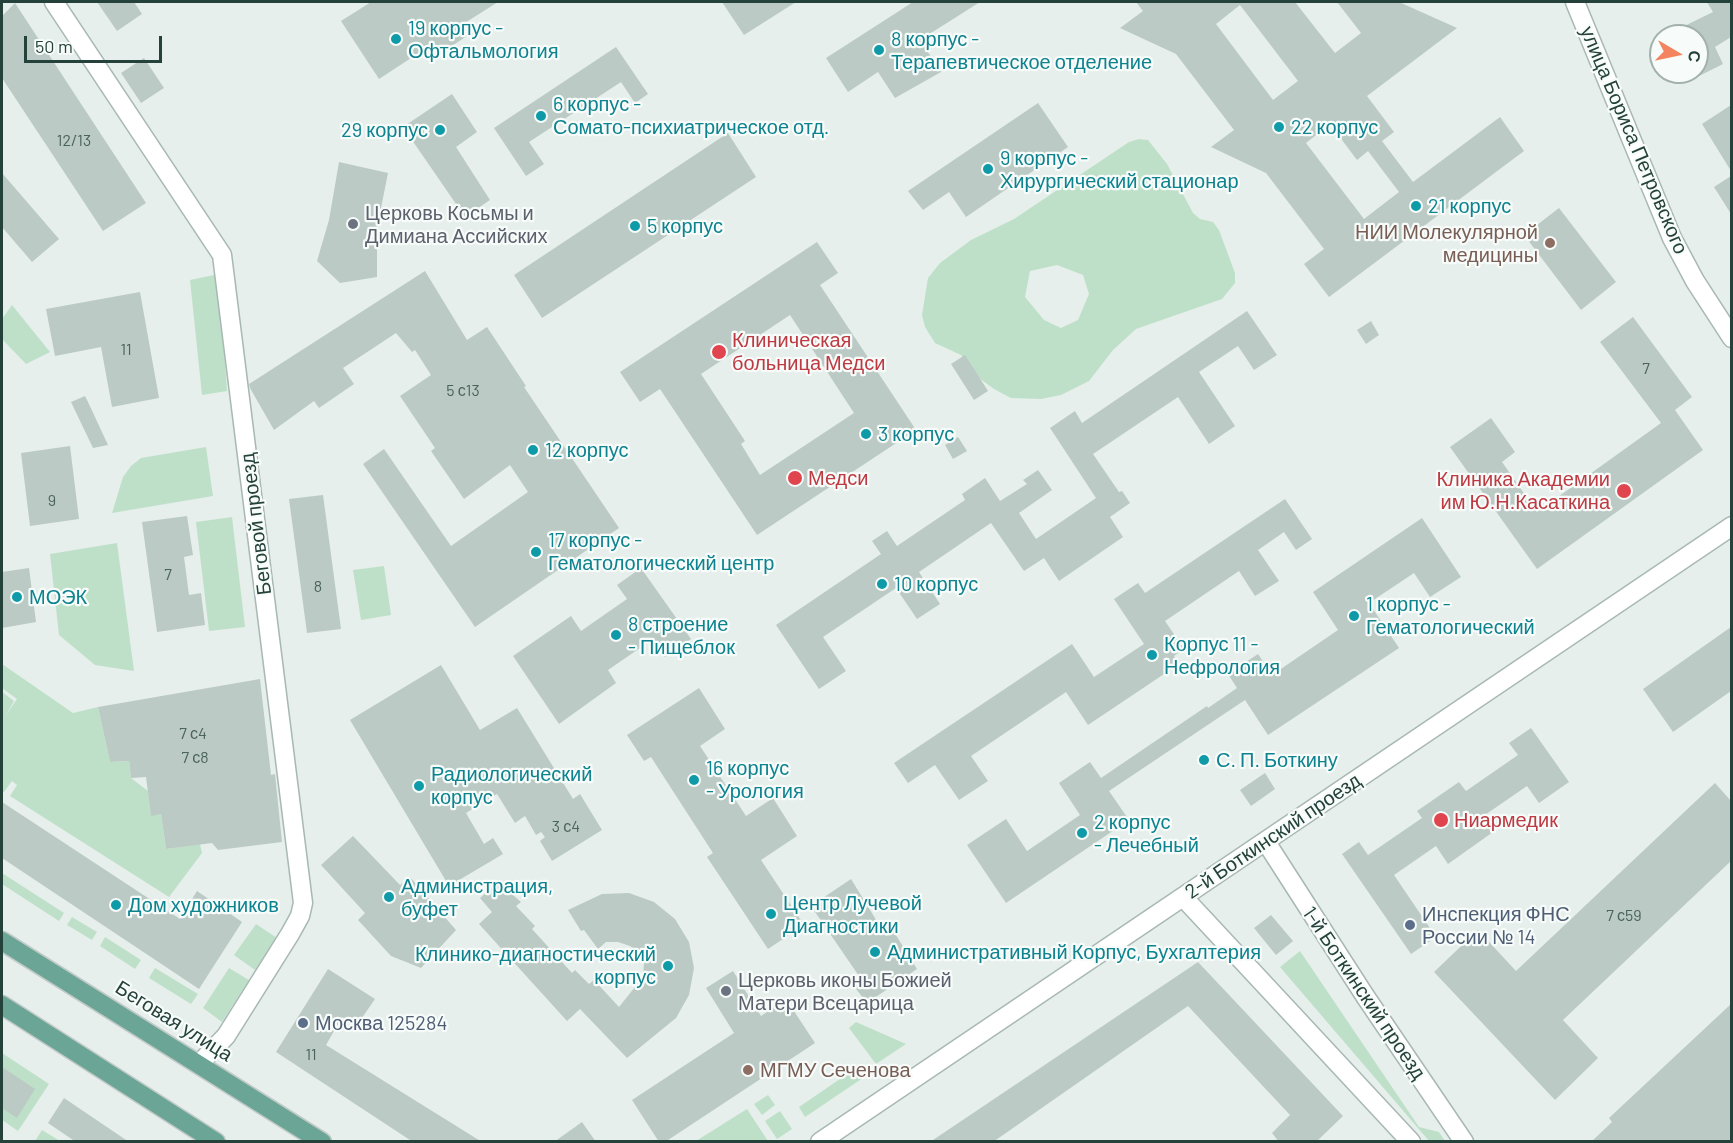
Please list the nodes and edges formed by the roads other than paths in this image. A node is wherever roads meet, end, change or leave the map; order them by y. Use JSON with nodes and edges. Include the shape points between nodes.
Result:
{"nodes":[{"id":1,"x":54,"y":2,"type":"edge"},
{"id":2,"x":1575,"y":2,"type":"edge"},
{"id":3,"x":1731,"y":338,"type":"edge"},
{"id":4,"x":1729,"y":528,"type":"edge"},
{"id":5,"x":1266,"y":842,"type":"junction"},
{"id":6,"x":1182,"y":897,"type":"junction"},
{"id":7,"x":2,"y":941,"type":"edge"},
{"id":8,"x":2,"y":1005,"type":"edge"},
{"id":9,"x":200,"y":1063,"type":"junction"},
{"id":10,"x":216,"y":1142,"type":"edge"},
{"id":11,"x":322,"y":1142,"type":"edge"},
{"id":12,"x":820,"y":1142,"type":"edge"},
{"id":13,"x":1411,"y":1142,"type":"edge"},
{"id":14,"x":1464,"y":1142,"type":"edge"}],
"edges":[{"from":1,"to":9,"type":"street","name":"Беговой проезд","via":[[222,255],[303,903],[290,934],[226,1036]]},
{"from":2,"to":3,"type":"street","name":"улица Бориса Петровского","via":[[1672,238]]},
{"from":4,"to":5,"type":"street","name":"2-й Боткинский проезд"},
{"from":5,"to":6,"type":"street","name":"2-й Боткинский проезд"},
{"from":5,"to":14,"type":"street","name":"1-й Боткинский проезд"},
{"from":6,"to":12,"type":"street","name":"2-й Боткинский проезд"},
{"from":6,"to":13,"type":"street"},
{"from":7,"to":9,"type":"main road","name":"Беговая улица"},
{"from":8,"to":10,"type":"main road"},
{"from":9,"to":11,"type":"main road","name":"Беговая улица"}]}
